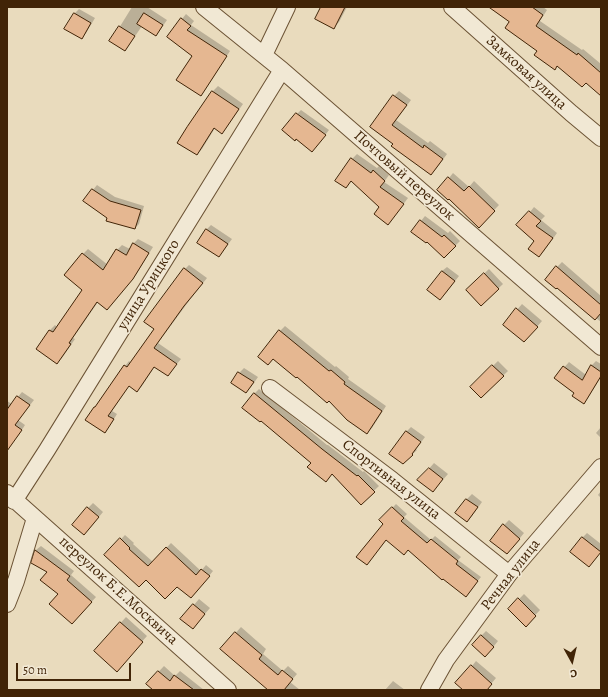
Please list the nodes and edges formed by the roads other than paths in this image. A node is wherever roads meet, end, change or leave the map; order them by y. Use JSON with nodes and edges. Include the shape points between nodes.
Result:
{"nodes":[{"id":1,"x":204,"y":7,"type":"edge"},
{"id":2,"x":287,"y":7,"type":"edge"},
{"id":3,"x":452,"y":7,"type":"edge"},
{"id":4,"x":264,"y":55,"type":"junction"},
{"id":5,"x":282,"y":70,"type":"junction"},
{"id":6,"x":601,"y":138,"type":"edge"},
{"id":7,"x":601,"y":347,"type":"edge"},
{"id":8,"x":270,"y":388,"type":"dead end"},
{"id":9,"x":601,"y":467,"type":"edge"},
{"id":10,"x":11,"y":497,"type":"edge"},
{"id":11,"x":35,"y":518,"type":"junction"},
{"id":12,"x":509,"y":574,"type":"junction"},
{"id":13,"x":7,"y":604,"type":"edge"},
{"id":14,"x":228,"y":690,"type":"edge"},
{"id":15,"x":429,"y":690,"type":"edge"}],
"edges":[{"from":1,"to":4,"type":"street","name":"Почтовый переулок"},
{"from":2,"to":4,"type":"street"},
{"from":3,"to":6,"type":"street","name":"Замковая улица"},
{"from":4,"to":5,"type":"street","name":"Почтовый переулок"},
{"from":5,"to":7,"type":"street","name":"Почтовый переулок"},
{"from":5,"to":10,"type":"street","name":"улица Урицкого","via":[[55,436]]},
{"from":8,"to":12,"type":"street","name":"Спортивная улица","via":[[392,480]]},
{"from":9,"to":12,"type":"street","name":"Речная улица"},
{"from":10,"to":11,"type":"street","name":"переулок Б.Е.Москвича"},
{"from":11,"to":13,"type":"street"},
{"from":11,"to":14,"type":"street","name":"переулок Б.Е.Москвича"},
{"from":12,"to":15,"type":"street","name":"Речная улица","via":[[446,660]]}]}
